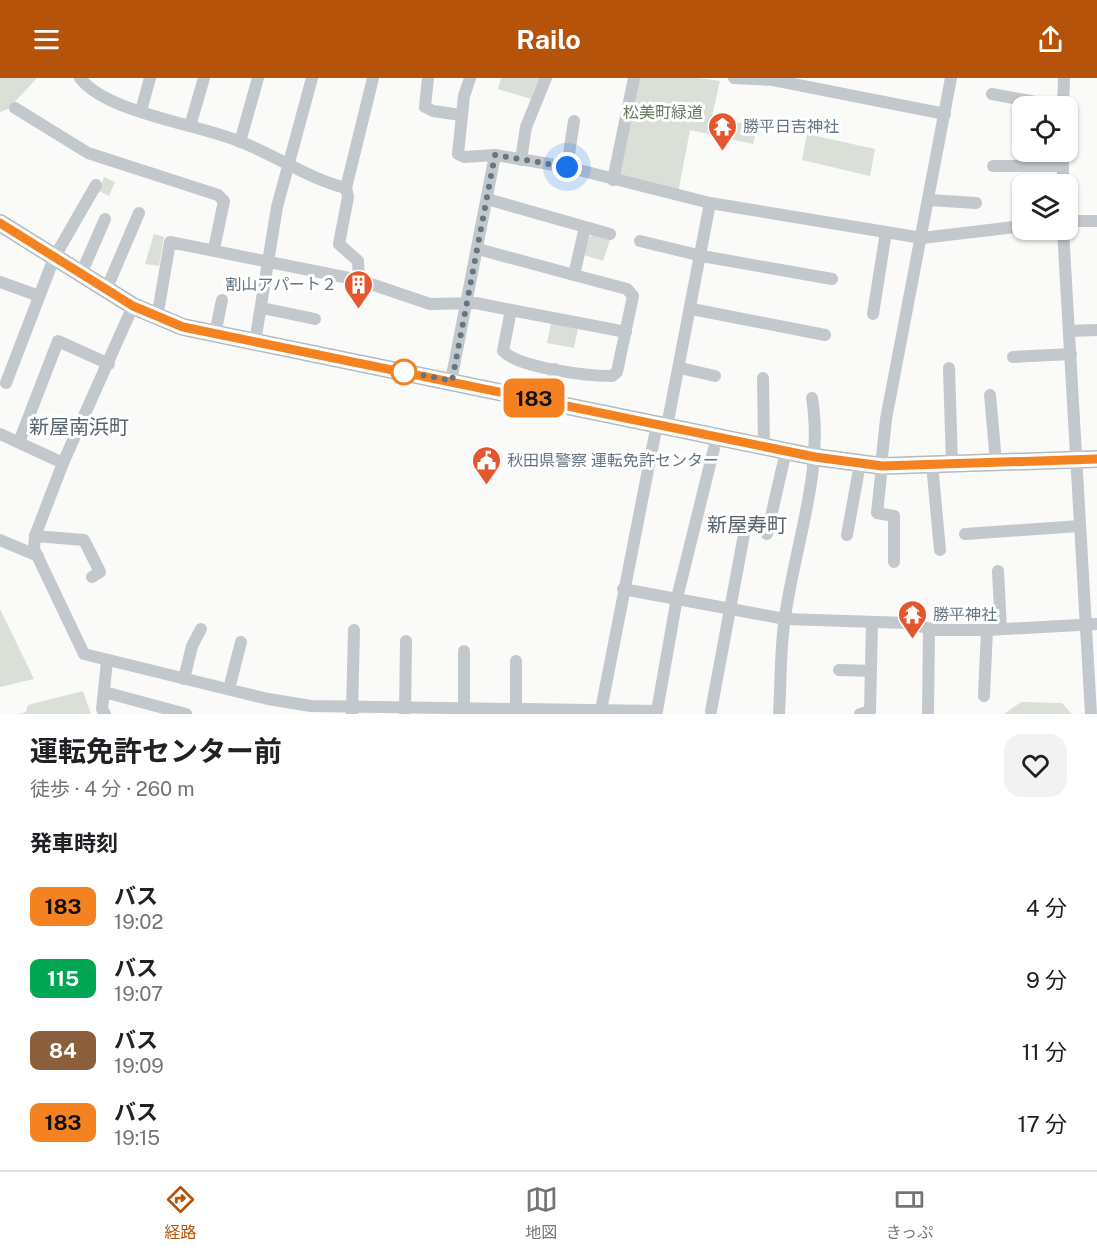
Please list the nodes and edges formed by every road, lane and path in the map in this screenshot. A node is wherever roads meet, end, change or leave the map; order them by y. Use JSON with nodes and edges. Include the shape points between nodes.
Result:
{"nodes":[{"id":1,"x":80,"y":78,"type":"edge"},
{"id":2,"x":150,"y":78,"type":"edge"},
{"id":3,"x":204,"y":78,"type":"edge"},
{"id":4,"x":258,"y":78,"type":"edge"},
{"id":5,"x":312,"y":78,"type":"edge"},
{"id":6,"x":373,"y":78,"type":"edge"},
{"id":7,"x":428,"y":78,"type":"edge"},
{"id":8,"x":470,"y":78,"type":"edge"},
{"id":9,"x":546,"y":78,"type":"edge"},
{"id":10,"x":634,"y":78,"type":"edge"},
{"id":11,"x":734,"y":78,"type":"edge"},
{"id":12,"x":951,"y":78,"type":"edge"},
{"id":13,"x":1064,"y":78,"type":"edge"},
{"id":14,"x":819,"y":83,"type":"edge"},
{"id":15,"x":992,"y":94,"type":"dead end"},
{"id":16,"x":1063,"y":96,"type":"edge"},
{"id":17,"x":1012,"y":98,"type":"edge"},
{"id":18,"x":15,"y":108,"type":"dead end"},
{"id":19,"x":141,"y":111,"type":"junction"},
{"id":20,"x":945,"y":114,"type":"junction"},
{"id":21,"x":461,"y":115,"type":"junction"},
{"id":22,"x":574,"y":121,"type":"dead end"},
{"id":23,"x":190,"y":126,"type":"junction"},
{"id":24,"x":240,"y":142,"type":"junction"},
{"id":25,"x":495,"y":155,"type":"junction"},
{"id":26,"x":521,"y":159,"type":"junction"},
{"id":27,"x":1063,"y":162,"type":"edge"},
{"id":28,"x":288,"y":164,"type":"junction"},
{"id":29,"x":993,"y":166,"type":"dead end"},
{"id":30,"x":1063,"y":166,"type":"junction"},
{"id":31,"x":567,"y":167,"type":"junction"},
{"id":32,"x":1063,"y":174,"type":"edge"},
{"id":33,"x":612,"y":180,"type":"junction"},
{"id":34,"x":96,"y":185,"type":"dead end"},
{"id":35,"x":346,"y":188,"type":"junction"},
{"id":36,"x":487,"y":199,"type":"junction"},
{"id":37,"x":929,"y":200,"type":"junction"},
{"id":38,"x":710,"y":202,"type":"junction"},
{"id":39,"x":976,"y":203,"type":"dead end"},
{"id":40,"x":140,"y":213,"type":"dead end"},
{"id":41,"x":105,"y":219,"type":"dead end"},
{"id":42,"x":1097,"y":221,"type":"edge"},
{"id":43,"x":1078,"y":222,"type":"edge"},
{"id":44,"x":0,"y":223,"type":"edge"},
{"id":45,"x":585,"y":227,"type":"junction"},
{"id":46,"x":1012,"y":227,"type":"edge"},
{"id":47,"x":886,"y":232,"type":"junction"},
{"id":48,"x":610,"y":234,"type":"dead end"},
{"id":49,"x":922,"y":238,"type":"junction"},
{"id":50,"x":1064,"y":240,"type":"edge"},
{"id":51,"x":640,"y":241,"type":"dead end"},
{"id":52,"x":214,"y":249,"type":"junction"},
{"id":53,"x":478,"y":249,"type":"junction"},
{"id":54,"x":702,"y":256,"type":"junction"},
{"id":55,"x":54,"y":258,"type":"junction"},
{"id":56,"x":269,"y":262,"type":"junction"},
{"id":57,"x":81,"y":274,"type":"junction"},
{"id":58,"x":574,"y":275,"type":"junction"},
{"id":59,"x":832,"y":279,"type":"dead end"},
{"id":60,"x":359,"y":280,"type":"junction"},
{"id":61,"x":0,"y":282,"type":"edge"},
{"id":62,"x":106,"y":290,"type":"junction"},
{"id":63,"x":39,"y":296,"type":"junction"},
{"id":64,"x":222,"y":300,"type":"dead end"},
{"id":65,"x":465,"y":305,"type":"junction"},
{"id":66,"x":133,"y":306,"type":"junction"},
{"id":67,"x":262,"y":308,"type":"junction"},
{"id":68,"x":692,"y":309,"type":"junction"},
{"id":69,"x":511,"y":310,"type":"junction"},
{"id":70,"x":873,"y":314,"type":"dead end"},
{"id":71,"x":157,"y":318,"type":"junction"},
{"id":72,"x":315,"y":319,"type":"dead end"},
{"id":73,"x":1097,"y":330,"type":"edge"},
{"id":74,"x":1070,"y":331,"type":"junction"},
{"id":75,"x":626,"y":332,"type":"junction"},
{"id":76,"x":215,"y":334,"type":"junction"},
{"id":77,"x":825,"y":335,"type":"dead end"},
{"id":78,"x":255,"y":342,"type":"junction"},
{"id":79,"x":1071,"y":354,"type":"junction"},
{"id":80,"x":1013,"y":357,"type":"dead end"},
{"id":81,"x":109,"y":364,"type":"junction"},
{"id":82,"x":680,"y":368,"type":"junction"},
{"id":83,"x":949,"y":368,"type":"dead end"},
{"id":84,"x":555,"y":369,"type":"junction"},
{"id":85,"x":715,"y":376,"type":"dead end"},
{"id":86,"x":763,"y":378,"type":"dead end"},
{"id":87,"x":452,"y":381,"type":"junction"},
{"id":88,"x":6,"y":383,"type":"dead end"},
{"id":89,"x":990,"y":395,"type":"dead end"},
{"id":90,"x":812,"y":398,"type":"dead end"},
{"id":91,"x":548,"y":401,"type":"junction"},
{"id":92,"x":662,"y":425,"type":"junction"},
{"id":93,"x":0,"y":434,"type":"edge"},
{"id":94,"x":717,"y":436,"type":"junction"},
{"id":95,"x":19,"y":442,"type":"junction"},
{"id":96,"x":764,"y":446,"type":"junction"},
{"id":97,"x":786,"y":451,"type":"junction"},
{"id":98,"x":815,"y":457,"type":"junction"},
{"id":99,"x":1097,"y":459,"type":"edge"},
{"id":100,"x":1077,"y":460,"type":"junction"},
{"id":101,"x":996,"y":462,"type":"junction"},
{"id":102,"x":63,"y":463,"type":"junction"},
{"id":103,"x":860,"y":464,"type":"junction"},
{"id":104,"x":932,"y":464,"type":"junction"},
{"id":105,"x":952,"y":464,"type":"junction"},
{"id":106,"x":881,"y":466,"type":"junction"},
{"id":107,"x":1080,"y":526,"type":"junction"},
{"id":108,"x":745,"y":529,"type":"dead end"},
{"id":109,"x":767,"y":534,"type":"dead end"},
{"id":110,"x":965,"y":534,"type":"dead end"},
{"id":111,"x":848,"y":535,"type":"dead end"},
{"id":112,"x":35,"y":536,"type":"junction"},
{"id":113,"x":0,"y":540,"type":"edge"},
{"id":114,"x":940,"y":550,"type":"dead end"},
{"id":115,"x":38,"y":556,"type":"junction"},
{"id":116,"x":894,"y":562,"type":"dead end"},
{"id":117,"x":998,"y":571,"type":"dead end"},
{"id":118,"x":92,"y":577,"type":"dead end"},
{"id":119,"x":623,"y":589,"type":"junction"},
{"id":120,"x":677,"y":598,"type":"junction"},
{"id":121,"x":729,"y":608,"type":"junction"},
{"id":122,"x":785,"y":619,"type":"junction"},
{"id":123,"x":872,"y":622,"type":"junction"},
{"id":124,"x":1091,"y":624,"type":"edge"},
{"id":125,"x":929,"y":628,"type":"junction"},
{"id":126,"x":201,"y":629,"type":"dead end"},
{"id":127,"x":1001,"y":629,"type":"junction"},
{"id":128,"x":354,"y":630,"type":"dead end"},
{"id":129,"x":987,"y":630,"type":"junction"},
{"id":130,"x":406,"y":641,"type":"dead end"},
{"id":131,"x":241,"y":642,"type":"dead end"},
{"id":132,"x":464,"y":651,"type":"dead end"},
{"id":133,"x":107,"y":661,"type":"junction"},
{"id":134,"x":516,"y":661,"type":"dead end"},
{"id":135,"x":839,"y":670,"type":"dead end"},
{"id":136,"x":871,"y":671,"type":"junction"},
{"id":137,"x":184,"y":679,"type":"junction"},
{"id":138,"x":229,"y":689,"type":"junction"},
{"id":139,"x":104,"y":692,"type":"junction"},
{"id":140,"x":984,"y":696,"type":"dead end"},
{"id":141,"x":516,"y":709,"type":"junction"},
{"id":142,"x":352,"y":710,"type":"edge"},
{"id":143,"x":601,"y":710,"type":"junction"},
{"id":144,"x":405,"y":711,"type":"edge"},
{"id":145,"x":464,"y":711,"type":"edge"},
{"id":146,"x":711,"y":711,"type":"dead end"},
{"id":147,"x":105,"y":714,"type":"edge"},
{"id":148,"x":186,"y":714,"type":"edge"},
{"id":149,"x":779,"y":714,"type":"edge"},
{"id":150,"x":860,"y":714,"type":"edge"},
{"id":151,"x":927,"y":714,"type":"edge"},
{"id":152,"x":1091,"y":714,"type":"edge"}],
"edges":[{"from":1,"to":19,"type":"street","via":[[116,104]]},
{"from":2,"to":19,"type":"street"},
{"from":3,"to":23,"type":"street"},
{"from":4,"to":24,"type":"street"},
{"from":5,"to":28,"type":"street"},
{"from":6,"to":35,"type":"street"},
{"from":7,"to":21,"type":"street","via":[[425,107]]},
{"from":8,"to":21,"type":"street"},
{"from":9,"to":26,"type":"street","via":[[526,127]]},
{"from":10,"to":33,"type":"street"},
{"from":11,"to":14,"type":"street"},
{"from":12,"to":20,"type":"street"},
{"from":13,"to":16,"type":"street"},
{"from":14,"to":20,"type":"street"},
{"from":15,"to":17,"type":"street"},
{"from":18,"to":52,"type":"street","via":[[88,153],[218,195],[224,201]]},
{"from":19,"to":23,"type":"street"},
{"from":20,"to":37,"type":"street"},
{"from":21,"to":25,"type":"street","via":[[460,156]]},
{"from":22,"to":31,"type":"street"},
{"from":23,"to":24,"type":"street"},
{"from":24,"to":28,"type":"street"},
{"from":25,"to":26,"type":"street"},
{"from":25,"to":36,"type":"street"},
{"from":26,"to":31,"type":"street"},
{"from":27,"to":30,"type":"street"},
{"from":28,"to":35,"type":"street","via":[[326,183]]},
{"from":28,"to":56,"type":"street"},
{"from":29,"to":30,"type":"street"},
{"from":30,"to":32,"type":"street"},
{"from":31,"to":33,"type":"street"},
{"from":33,"to":38,"type":"street"},
{"from":34,"to":55,"type":"street"},
{"from":35,"to":60,"type":"street","via":[[348,197],[339,244],[358,261]]},
{"from":36,"to":45,"type":"street"},
{"from":36,"to":53,"type":"street"},
{"from":37,"to":39,"type":"street"},
{"from":37,"to":49,"type":"street"},
{"from":38,"to":47,"type":"street"},
{"from":38,"to":54,"type":"street"},
{"from":40,"to":62,"type":"street"},
{"from":41,"to":57,"type":"street"},
{"from":42,"to":43,"type":"street"},
{"from":44,"to":55,"type":"main road"},
{"from":45,"to":48,"type":"street"},
{"from":45,"to":58,"type":"street"},
{"from":46,"to":49,"type":"street"},
{"from":47,"to":49,"type":"street"},
{"from":47,"to":70,"type":"street"},
{"from":49,"to":106,"type":"street","via":[[886,419]]},
{"from":50,"to":74,"type":"street"},
{"from":51,"to":54,"type":"street"},
{"from":52,"to":56,"type":"street"},
{"from":52,"to":71,"type":"street","via":[[170,242]]},
{"from":53,"to":58,"type":"street"},
{"from":53,"to":65,"type":"street"},
{"from":54,"to":59,"type":"street"},
{"from":54,"to":68,"type":"street"},
{"from":55,"to":57,"type":"main road"},
{"from":55,"to":63,"type":"street"},
{"from":56,"to":60,"type":"street"},
{"from":56,"to":67,"type":"street"},
{"from":57,"to":62,"type":"main road"},
{"from":58,"to":75,"type":"street","via":[[627,289],[633,296]]},
{"from":60,"to":65,"type":"street","via":[[430,304]]},
{"from":61,"to":63,"type":"street"},
{"from":62,"to":66,"type":"main road"},
{"from":63,"to":88,"type":"street"},
{"from":64,"to":76,"type":"street"},
{"from":65,"to":69,"type":"street","via":[[476,303]]},
{"from":65,"to":87,"type":"street"},
{"from":66,"to":71,"type":"main road"},
{"from":66,"to":81,"type":"street"},
{"from":67,"to":72,"type":"street"},
{"from":67,"to":78,"type":"street"},
{"from":68,"to":77,"type":"street"},
{"from":68,"to":82,"type":"street"},
{"from":69,"to":75,"type":"street"},
{"from":69,"to":84,"type":"street","via":[[503,351],[510,358]]},
{"from":71,"to":76,"type":"main road"},
{"from":73,"to":74,"type":"street"},
{"from":74,"to":79,"type":"street"},
{"from":75,"to":84,"type":"street","via":[[617,372],[612,376]]},
{"from":76,"to":78,"type":"main road"},
{"from":78,"to":87,"type":"main road"},
{"from":79,"to":80,"type":"street"},
{"from":79,"to":100,"type":"street"},
{"from":81,"to":95,"type":"street","via":[[58,341]]},
{"from":81,"to":102,"type":"street"},
{"from":82,"to":85,"type":"street"},
{"from":82,"to":92,"type":"street"},
{"from":83,"to":105,"type":"street"},
{"from":84,"to":91,"type":"street"},
{"from":86,"to":96,"type":"street"},
{"from":87,"to":91,"type":"main road"},
{"from":89,"to":101,"type":"street"},
{"from":90,"to":98,"type":"street"},
{"from":91,"to":92,"type":"main road"},
{"from":92,"to":94,"type":"main road"},
{"from":92,"to":119,"type":"street"},
{"from":93,"to":95,"type":"street"},
{"from":94,"to":96,"type":"main road"},
{"from":94,"to":120,"type":"street"},
{"from":95,"to":102,"type":"street"},
{"from":96,"to":97,"type":"main road"},
{"from":97,"to":98,"type":"main road"},
{"from":97,"to":109,"type":"street"},
{"from":98,"to":103,"type":"main road"},
{"from":98,"to":122,"type":"street"},
{"from":99,"to":100,"type":"main road"},
{"from":100,"to":101,"type":"main road"},
{"from":100,"to":107,"type":"street"},
{"from":101,"to":105,"type":"main road"},
{"from":102,"to":112,"type":"street"},
{"from":103,"to":106,"type":"main road"},
{"from":103,"to":111,"type":"street"},
{"from":104,"to":105,"type":"main road"},
{"from":104,"to":106,"type":"main road"},
{"from":104,"to":114,"type":"street"},
{"from":106,"to":116,"type":"street","via":[[877,513],[894,516]]},
{"from":107,"to":110,"type":"street"},
{"from":107,"to":124,"type":"street"},
{"from":108,"to":121,"type":"street"},
{"from":112,"to":115,"type":"street"},
{"from":112,"to":118,"type":"street","via":[[84,540],[100,572]]},
{"from":113,"to":115,"type":"street"},
{"from":115,"to":133,"type":"street","via":[[84,654]]},
{"from":117,"to":127,"type":"street"},
{"from":119,"to":120,"type":"street"},
{"from":119,"to":143,"type":"street"},
{"from":120,"to":121,"type":"street"},
{"from":120,"to":143,"type":"street","via":[[657,711]]},
{"from":121,"to":122,"type":"street"},
{"from":121,"to":146,"type":"street"},
{"from":122,"to":123,"type":"street"},
{"from":122,"to":149,"type":"street"},
{"from":123,"to":125,"type":"street"},
{"from":123,"to":136,"type":"street"},
{"from":124,"to":127,"type":"street"},
{"from":124,"to":152,"type":"street"},
{"from":125,"to":129,"type":"street"},
{"from":125,"to":151,"type":"street"},
{"from":126,"to":137,"type":"street","via":[[192,646]]},
{"from":127,"to":129,"type":"street"},
{"from":128,"to":142,"type":"street"},
{"from":129,"to":140,"type":"street"},
{"from":130,"to":144,"type":"street"},
{"from":131,"to":138,"type":"street"},
{"from":132,"to":145,"type":"street"},
{"from":133,"to":137,"type":"street"},
{"from":133,"to":139,"type":"street"},
{"from":134,"to":141,"type":"street"},
{"from":135,"to":136,"type":"street"},
{"from":136,"to":150,"type":"street","via":[[870,711]]},
{"from":137,"to":138,"type":"street"},
{"from":138,"to":142,"type":"street"},
{"from":139,"to":147,"type":"street"},
{"from":139,"to":148,"type":"street"},
{"from":141,"to":143,"type":"street"},
{"from":141,"to":145,"type":"street"},
{"from":142,"to":144,"type":"street"},
{"from":144,"to":145,"type":"street"}]}
